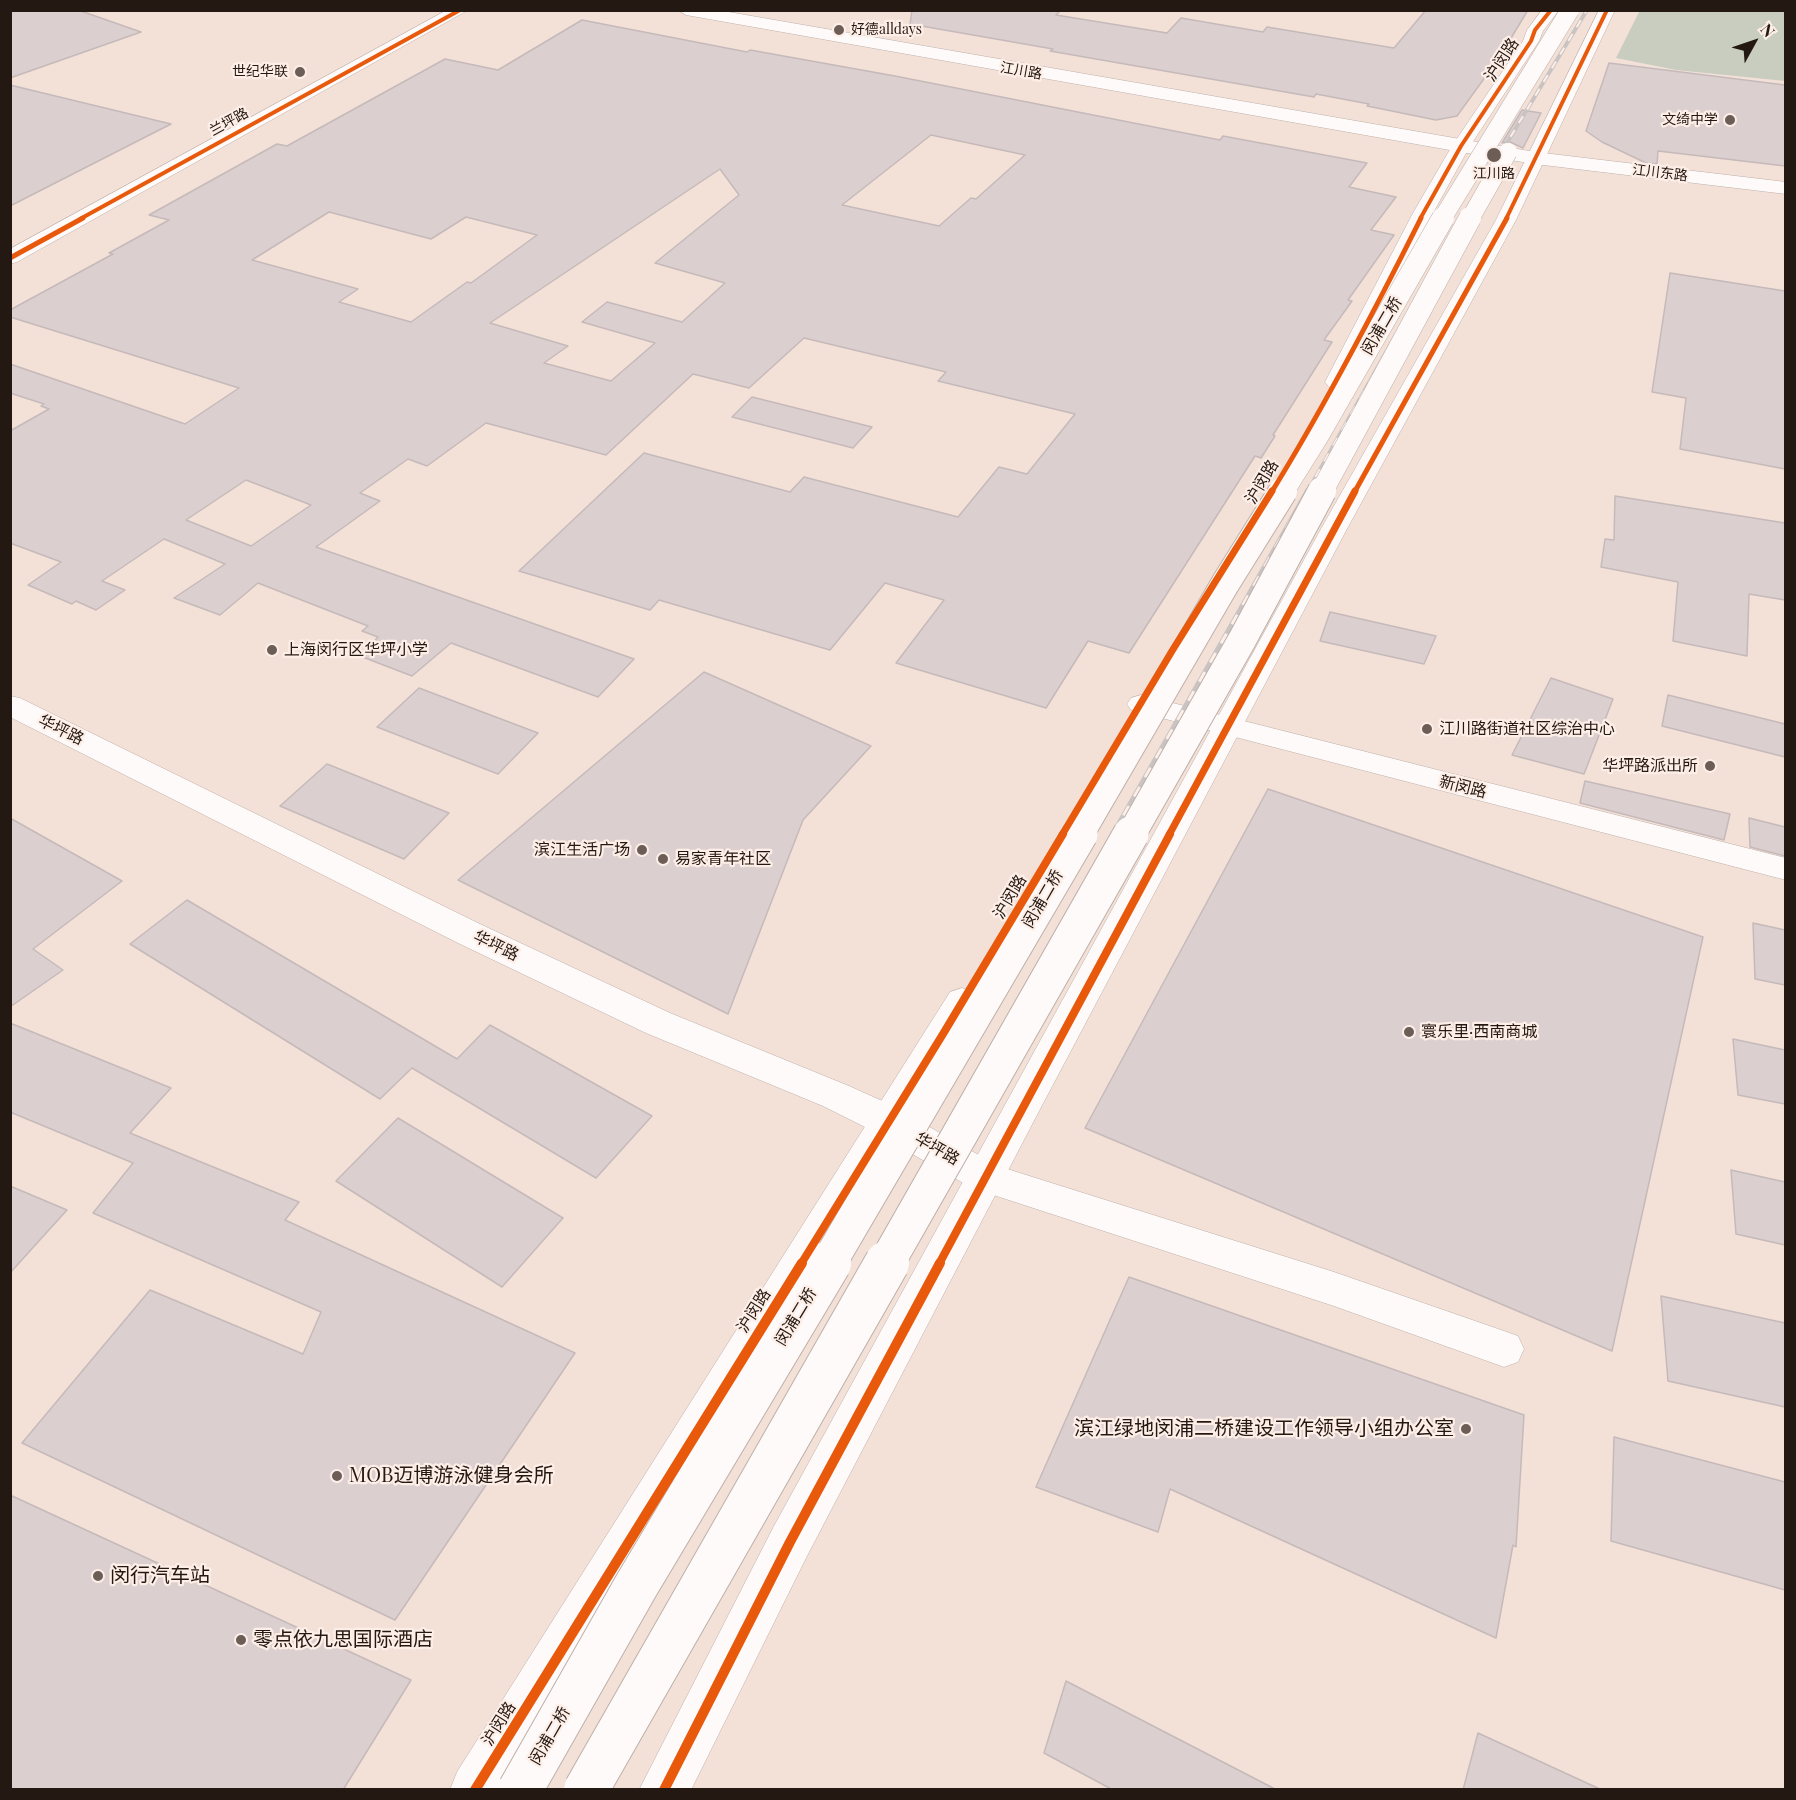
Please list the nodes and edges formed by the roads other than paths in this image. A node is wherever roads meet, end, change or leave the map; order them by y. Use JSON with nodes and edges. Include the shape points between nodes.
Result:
{"nodes":[{"id":1,"x":460,"y":10,"type":"edge"},
{"id":2,"x":686,"y":10,"type":"edge"},
{"id":3,"x":1551,"y":10,"type":"edge"},
{"id":4,"x":1570,"y":10,"type":"edge"},
{"id":5,"x":1593,"y":10,"type":"edge"},
{"id":6,"x":1607,"y":10,"type":"edge"},
{"id":7,"x":1461,"y":146,"type":"junction"},
{"id":8,"x":1535,"y":158,"type":"junction"},
{"id":9,"x":1785,"y":188,"type":"edge"},
{"id":10,"x":10,"y":258,"type":"edge"},
{"id":11,"x":1141,"y":704,"type":"junction"},
{"id":12,"x":10,"y":705,"type":"edge"},
{"id":13,"x":1227,"y":727,"type":"junction"},
{"id":14,"x":1785,"y":868,"type":"edge"},
{"id":15,"x":889,"y":1121,"type":"junction"},
{"id":16,"x":986,"y":1178,"type":"junction"},
{"id":17,"x":1504,"y":1349,"type":"dead end"},
{"id":18,"x":475,"y":1790,"type":"edge"},
{"id":19,"x":520,"y":1790,"type":"edge"},
{"id":20,"x":586,"y":1790,"type":"edge"},
{"id":21,"x":664,"y":1790,"type":"edge"}],
"edges":[{"from":1,"to":10,"type":"main road","name":"兰坪路"},
{"from":2,"to":7,"type":"main road","name":"江川路"},
{"from":3,"to":7,"type":"main road","name":"沪闵路"},
{"from":4,"to":19,"type":"main road","name":"闵浦二桥","bridge":true,"via":[[1446,212],[1317,437],[1225,584]]},
{"from":5,"to":20,"type":"main road","name":"闵浦二桥","bridge":true,"via":[[1444,264],[1242,640]]},
{"from":6,"to":8,"type":"main road"},
{"from":7,"to":8,"type":"main road","name":"江川路"},
{"from":7,"to":11,"type":"main road","name":"沪闵路","via":[[1313,425]]},
{"from":8,"to":9,"type":"main road","name":"江川东路"},
{"from":8,"to":13,"type":"main road","via":[[1506,220]]},
{"from":11,"to":13,"type":"street","name":"新闵路"},
{"from":11,"to":15,"type":"main road","name":"沪闵路"},
{"from":12,"to":15,"type":"main road","name":"华坪路","via":[[658,1023]]},
{"from":13,"to":14,"type":"street","name":"新闵路"},
{"from":13,"to":16,"type":"main road"},
{"from":15,"to":16,"type":"main road","name":"华坪路"},
{"from":15,"to":18,"type":"main road","name":"沪闵路"},
{"from":16,"to":17,"type":"street","via":[[1334,1289]]},
{"from":16,"to":21,"type":"main road","via":[[790,1542]]}]}
